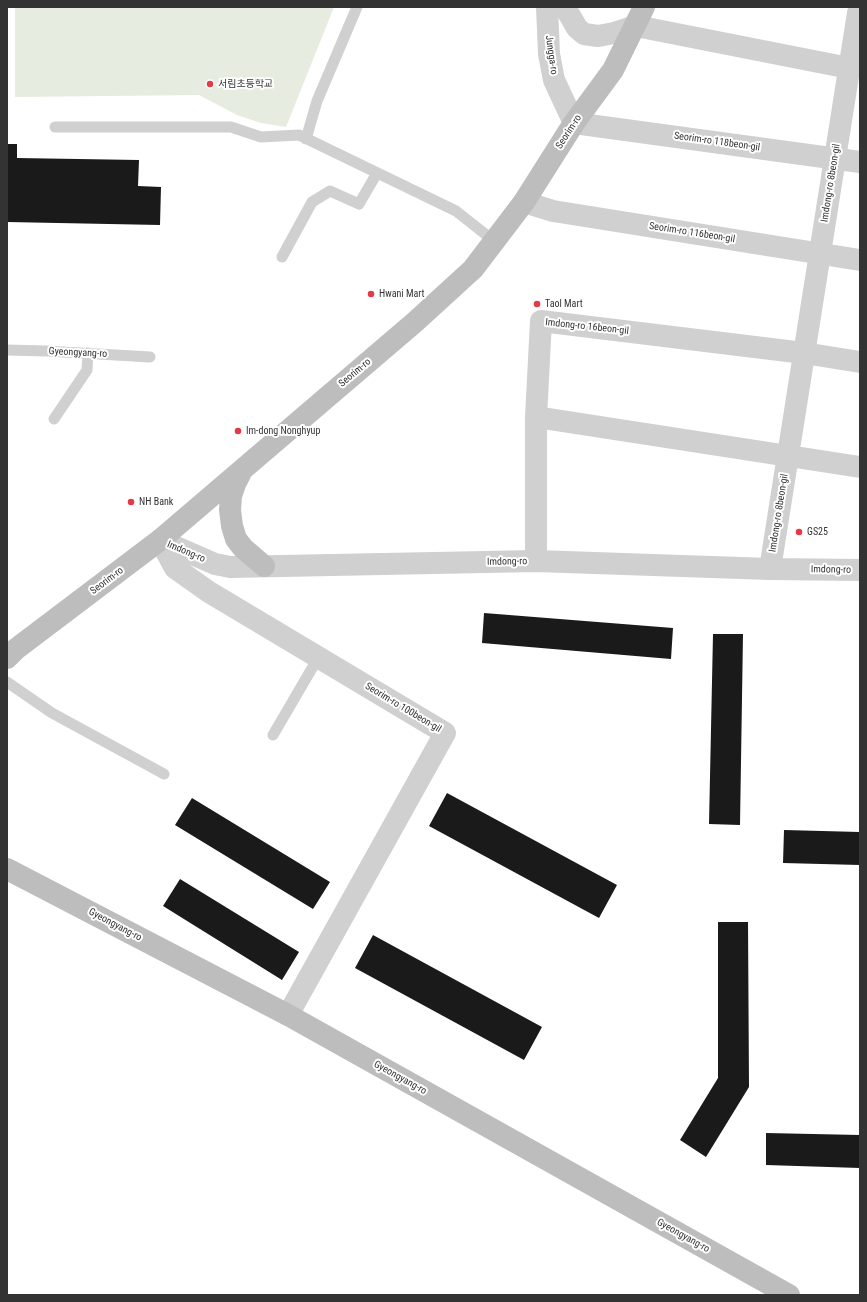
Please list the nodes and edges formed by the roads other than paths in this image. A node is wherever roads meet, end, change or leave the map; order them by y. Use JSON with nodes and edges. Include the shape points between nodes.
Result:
{"nodes":[{"id":1,"x":356,"y":7,"type":"edge"},
{"id":2,"x":547,"y":7,"type":"edge"},
{"id":3,"x":565,"y":7,"type":"edge"},
{"id":4,"x":856,"y":10,"type":"edge"},
{"id":5,"x":640,"y":16,"type":"edge"},
{"id":6,"x":849,"y":68,"type":"junction"},
{"id":7,"x":574,"y":123,"type":"junction"},
{"id":8,"x":55,"y":127,"type":"dead end"},
{"id":9,"x":306,"y":139,"type":"junction"},
{"id":10,"x":835,"y":158,"type":"junction"},
{"id":11,"x":860,"y":162,"type":"edge"},
{"id":12,"x":376,"y":172,"type":"junction"},
{"id":13,"x":524,"y":202,"type":"junction"},
{"id":14,"x":494,"y":241,"type":"junction"},
{"id":15,"x":820,"y":254,"type":"junction"},
{"id":16,"x":282,"y":257,"type":"dead end"},
{"id":17,"x":860,"y":260,"type":"edge"},
{"id":18,"x":7,"y":350,"type":"edge"},
{"id":19,"x":88,"y":353,"type":"junction"},
{"id":20,"x":804,"y":353,"type":"junction"},
{"id":21,"x":150,"y":357,"type":"dead end"},
{"id":22,"x":860,"y":362,"type":"edge"},
{"id":23,"x":536,"y":417,"type":"junction"},
{"id":24,"x":54,"y":419,"type":"dead end"},
{"id":25,"x":788,"y":456,"type":"junction"},
{"id":26,"x":860,"y":467,"type":"edge"},
{"id":27,"x":242,"y":470,"type":"junction"},
{"id":28,"x":160,"y":540,"type":"junction"},
{"id":29,"x":536,"y":561,"type":"junction"},
{"id":30,"x":264,"y":566,"type":"junction"},
{"id":31,"x":770,"y":569,"type":"junction"},
{"id":32,"x":860,"y":570,"type":"edge"},
{"id":33,"x":7,"y":658,"type":"edge"},
{"id":34,"x":318,"y":658,"type":"junction"},
{"id":35,"x":7,"y":682,"type":"edge"},
{"id":36,"x":273,"y":735,"type":"dead end"},
{"id":37,"x":164,"y":774,"type":"dead end"},
{"id":38,"x":7,"y":869,"type":"edge"},
{"id":39,"x":288,"y":1016,"type":"junction"},
{"id":40,"x":789,"y":1295,"type":"edge"}],
"edges":[{"from":1,"to":9,"type":"lane","via":[[318,100]]},
{"from":2,"to":7,"type":"street","name":"Jungga-ro","via":[[549,54],[554,80]]},
{"from":3,"to":5,"type":"street","via":[[576,28],[584,34],[598,36],[614,33]]},
{"from":4,"to":6,"type":"street","name":"Imdong-ro 8beon-gil"},
{"from":5,"to":6,"type":"street"},
{"from":5,"to":7,"type":"street","name":"Seorim-ro","via":[[613,70]]},
{"from":6,"to":10,"type":"street","name":"Imdong-ro 8beon-gil"},
{"from":7,"to":10,"type":"street","name":"Seorim-ro 118beon-gil"},
{"from":7,"to":13,"type":"street","name":"Seorim-ro"},
{"from":8,"to":9,"type":"lane","via":[[231,127],[262,136],[299,135]]},
{"from":9,"to":12,"type":"lane"},
{"from":10,"to":11,"type":"street","name":"Seorim-ro 118beon-gil"},
{"from":10,"to":15,"type":"street","name":"Imdong-ro 8beon-gil"},
{"from":12,"to":14,"type":"lane","via":[[456,211]]},
{"from":12,"to":16,"type":"lane","via":[[359,204],[330,192],[312,202]]},
{"from":13,"to":14,"type":"street","name":"Seorim-ro"},
{"from":13,"to":15,"type":"street","name":"Seorim-ro 116beon-gil","via":[[553,211]]},
{"from":14,"to":27,"type":"street","name":"Seorim-ro","via":[[473,269],[415,322]]},
{"from":15,"to":17,"type":"street","name":"Seorim-ro 116beon-gil"},
{"from":15,"to":20,"type":"street","name":"Imdong-ro 8beon-gil"},
{"from":18,"to":19,"type":"lane","name":"Gyeongyang-ro"},
{"from":19,"to":21,"type":"lane","name":"Gyeongyang-ro"},
{"from":19,"to":24,"type":"lane","via":[[87,370]]},
{"from":20,"to":22,"type":"street"},
{"from":20,"to":23,"type":"street","name":"Imdong-ro 16beon-gil","via":[[541,321]]},
{"from":20,"to":25,"type":"street","name":"Imdong-ro 8beon-gil"},
{"from":23,"to":25,"type":"street"},
{"from":23,"to":29,"type":"street","name":"Imdong-ro 16beon-gil"},
{"from":25,"to":26,"type":"street"},
{"from":25,"to":31,"type":"street","name":"Imdong-ro 8beon-gil"},
{"from":27,"to":28,"type":"street","name":"Seorim-ro"},
{"from":27,"to":30,"type":"street","via":[[231,496],[232,526],[243,548]]},
{"from":28,"to":30,"type":"street","name":"Imdong-ro","via":[[215,564],[230,567]]},
{"from":28,"to":33,"type":"street","name":"Seorim-ro"},
{"from":28,"to":34,"type":"street","name":"Seorim-ro 100beon-gil","via":[[175,568],[209,592]]},
{"from":29,"to":30,"type":"street","name":"Imdong-ro"},
{"from":29,"to":31,"type":"street","name":"Imdong-ro"},
{"from":31,"to":32,"type":"street","name":"Imdong-ro"},
{"from":34,"to":36,"type":"lane"},
{"from":34,"to":39,"type":"street","name":"Seorim-ro 100beon-gil","via":[[445,733]]},
{"from":35,"to":37,"type":"lane","via":[[52,713]]},
{"from":38,"to":39,"type":"street","name":"Gyeongyang-ro"},
{"from":39,"to":40,"type":"street","name":"Gyeongyang-ro"}]}
